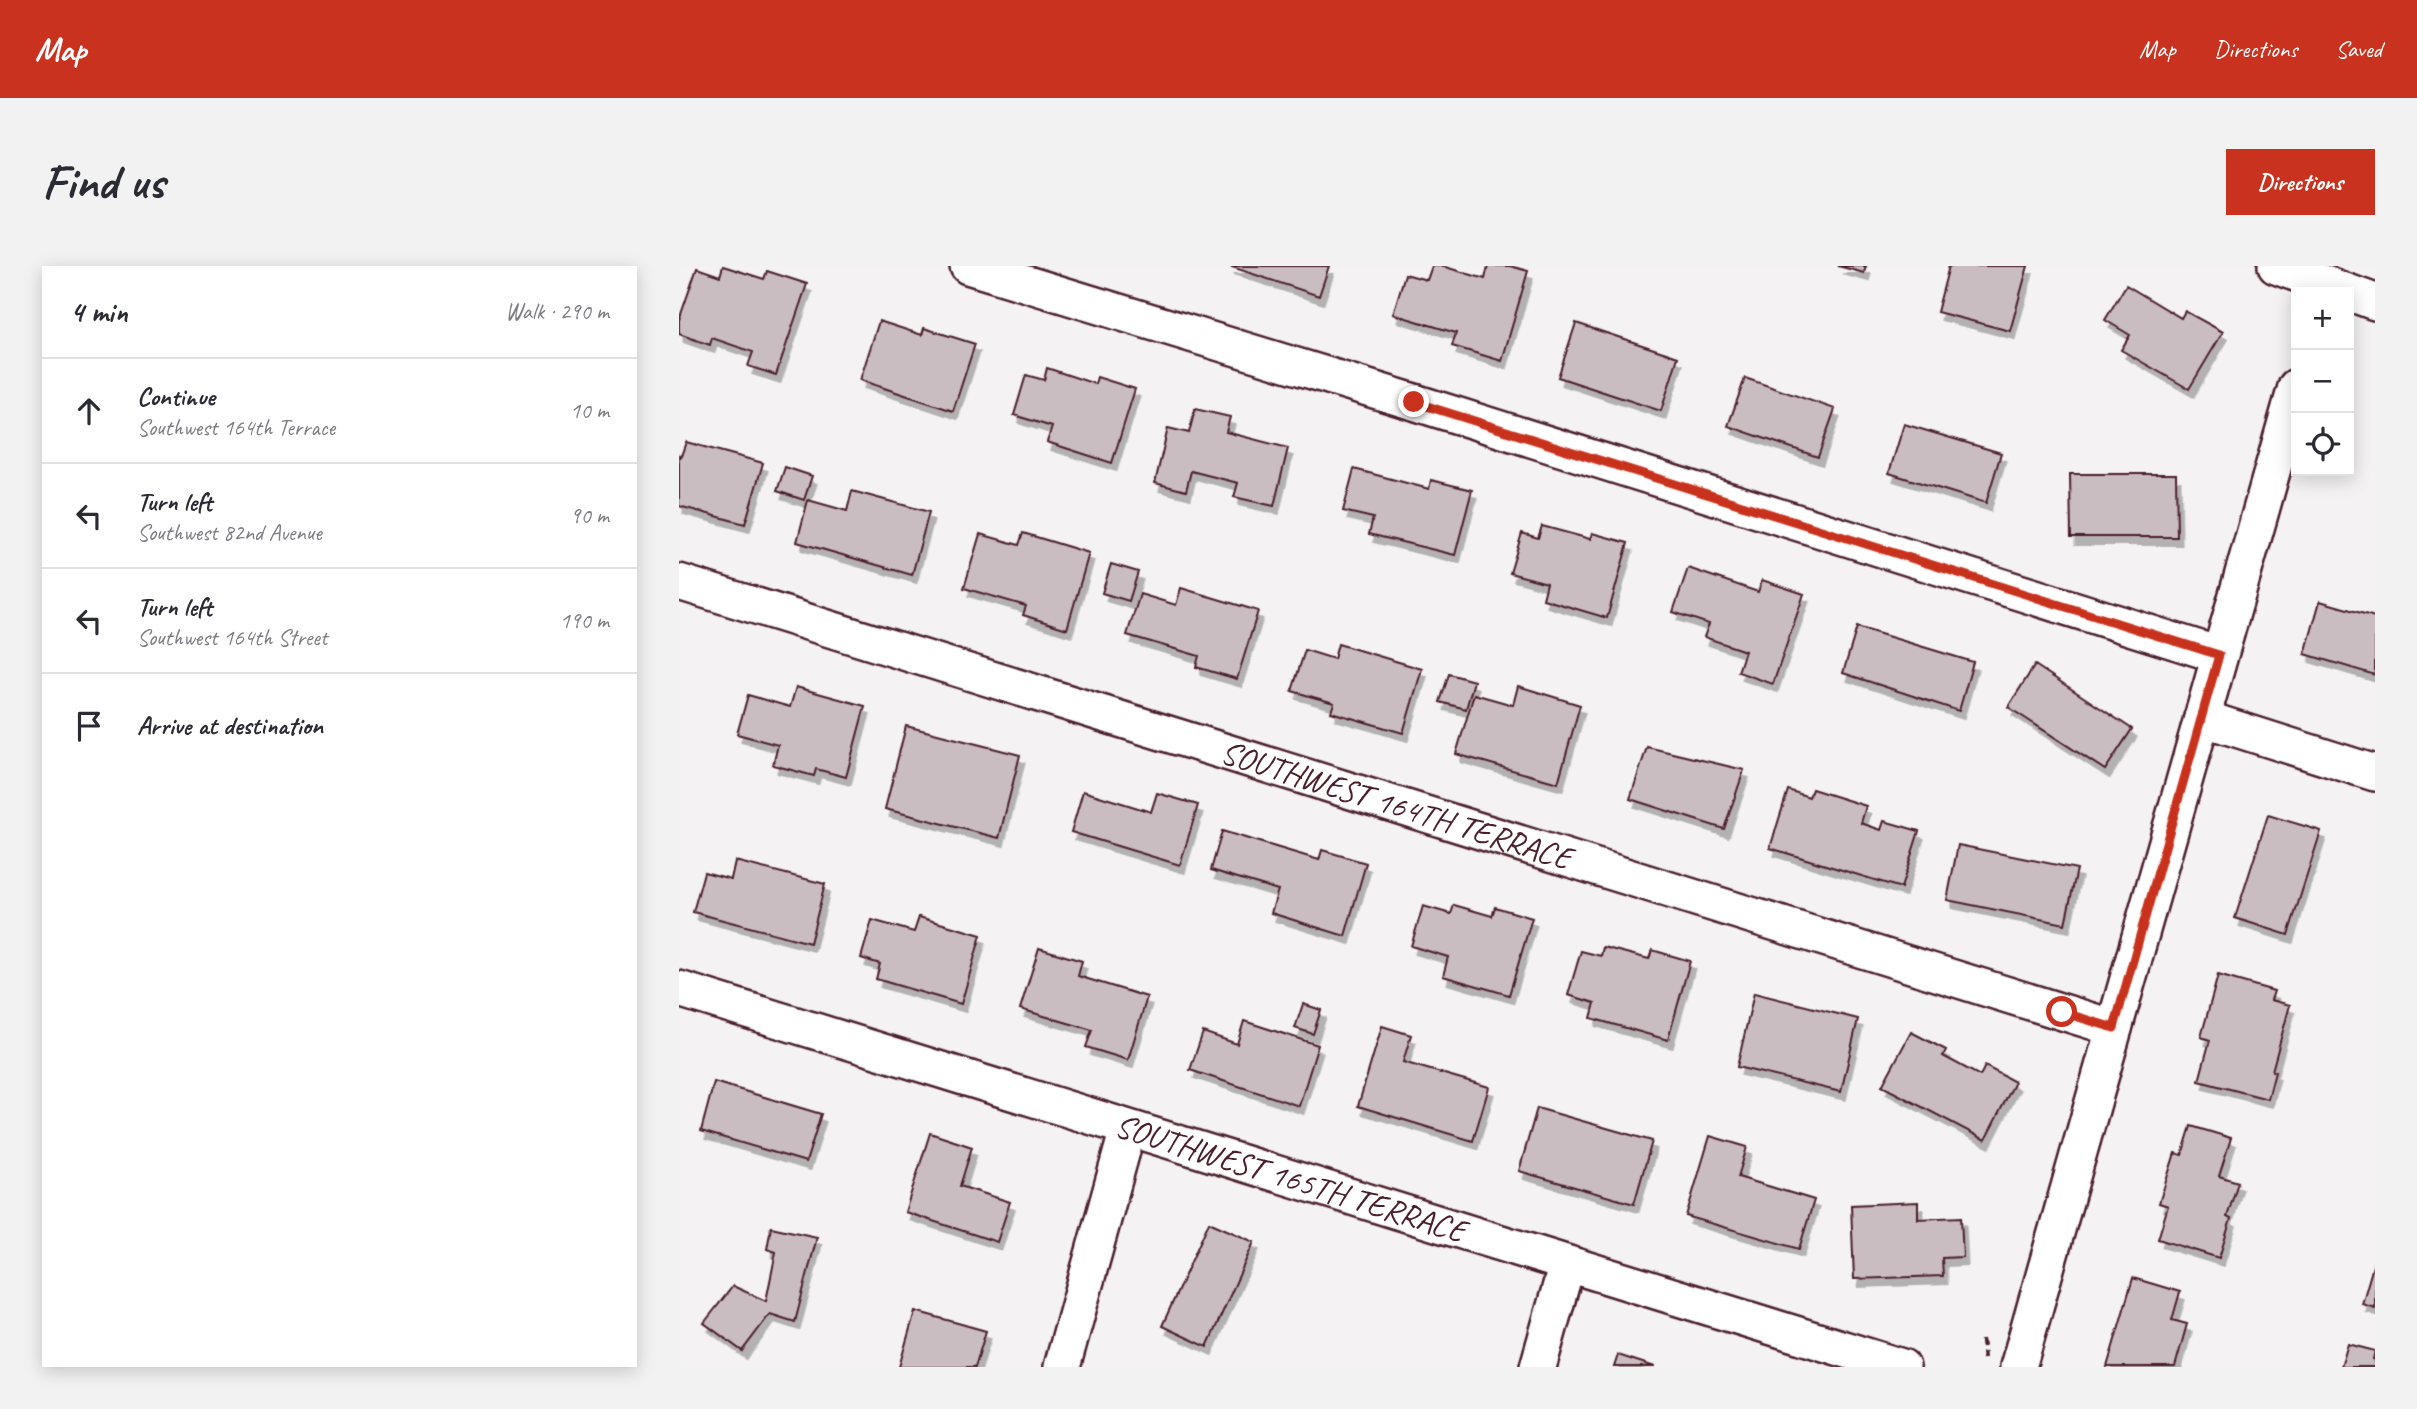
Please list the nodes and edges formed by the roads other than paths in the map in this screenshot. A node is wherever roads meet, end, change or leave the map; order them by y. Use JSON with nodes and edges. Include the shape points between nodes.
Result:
{"nodes":[{"id":1,"x":968,"y":266,"type":"edge"},
{"id":2,"x":2276,"y":266,"type":"edge"},
{"id":3,"x":2326,"y":281,"type":"edge"},
{"id":4,"x":2375,"y":302,"type":"edge"},
{"id":5,"x":2291,"y":404,"type":"edge"},
{"id":6,"x":679,"y":582,"type":"edge"},
{"id":7,"x":2219,"y":655,"type":"junction"},
{"id":8,"x":2202,"y":718,"type":"junction"},
{"id":9,"x":2375,"y":773,"type":"edge"},
{"id":10,"x":679,"y":989,"type":"edge"},
{"id":11,"x":2114,"y":1028,"type":"junction"},
{"id":12,"x":1128,"y":1129,"type":"junction"},
{"id":13,"x":1567,"y":1264,"type":"junction"},
{"id":14,"x":1062,"y":1367,"type":"edge"},
{"id":15,"x":1538,"y":1367,"type":"edge"},
{"id":16,"x":1902,"y":1367,"type":"edge"},
{"id":17,"x":2018,"y":1367,"type":"edge"}],
"edges":[{"from":1,"to":7,"type":"street"},
{"from":2,"to":3,"type":"street"},
{"from":3,"to":4,"type":"street"},
{"from":5,"to":7,"type":"street"},
{"from":6,"to":11,"type":"street","name":"SOUTHWEST 164TH TERRACE"},
{"from":7,"to":8,"type":"street"},
{"from":8,"to":9,"type":"street"},
{"from":8,"to":11,"type":"street"},
{"from":10,"to":12,"type":"street","name":"SOUTHWEST 165TH TERRACE"},
{"from":11,"to":17,"type":"street"},
{"from":12,"to":13,"type":"street","name":"SOUTHWEST 165TH TERRACE"},
{"from":12,"to":14,"type":"street"},
{"from":13,"to":15,"type":"street"},
{"from":13,"to":16,"type":"street","name":"SOUTHWEST 165TH TERRACE"}]}
